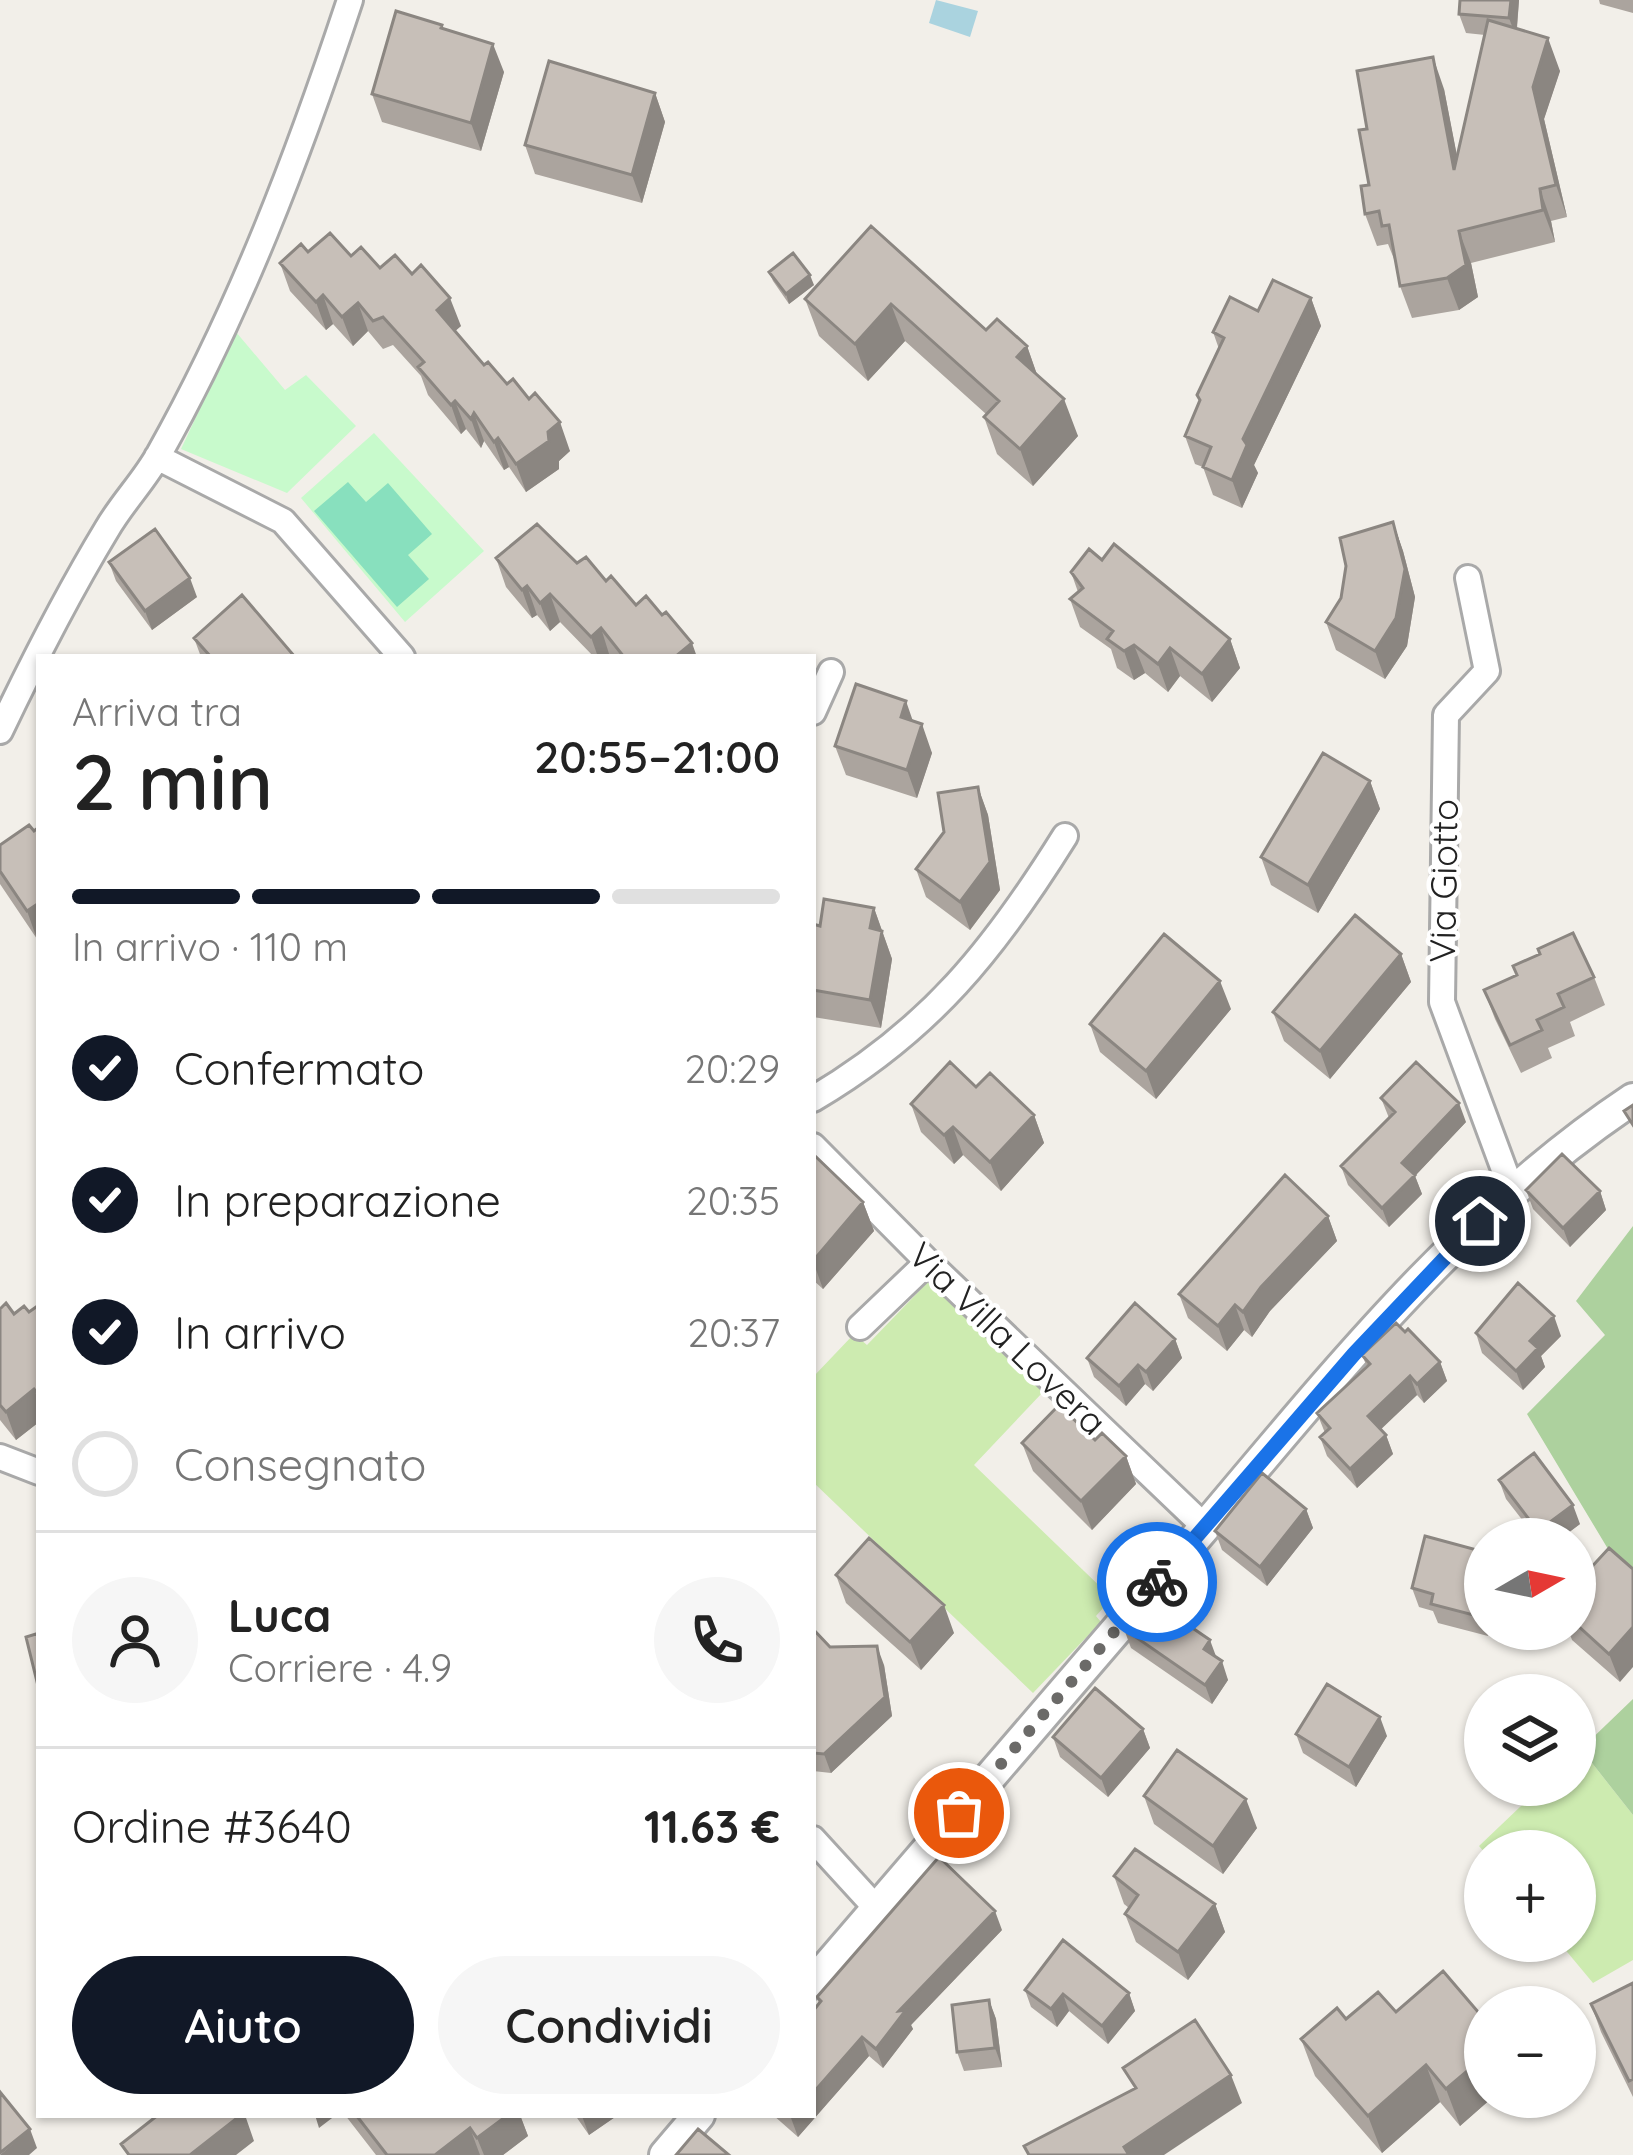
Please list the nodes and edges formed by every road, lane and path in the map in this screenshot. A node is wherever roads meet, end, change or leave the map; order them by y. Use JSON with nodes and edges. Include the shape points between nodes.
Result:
{"nodes":[{"id":1,"x":350,"y":0,"type":"edge"},
{"id":2,"x":157,"y":457,"type":"junction"},
{"id":3,"x":1468,"y":578,"type":"dead end"},
{"id":4,"x":38,"y":654,"type":"edge"},
{"id":5,"x":398,"y":654,"type":"edge"},
{"id":6,"x":36,"y":658,"type":"edge"},
{"id":7,"x":832,"y":672,"type":"dead end"},
{"id":8,"x":816,"y":706,"type":"edge"},
{"id":9,"x":0,"y":731,"type":"edge"},
{"id":10,"x":1065,"y":836,"type":"dead end"},
{"id":11,"x":816,"y":1098,"type":"edge"},
{"id":12,"x":1633,"y":1099,"type":"edge"},
{"id":13,"x":816,"y":1149,"type":"edge"},
{"id":14,"x":1512,"y":1191,"type":"junction"},
{"id":15,"x":928,"y":1262,"type":"junction"},
{"id":16,"x":860,"y":1327,"type":"dead end"},
{"id":17,"x":0,"y":1457,"type":"edge"},
{"id":18,"x":36,"y":1471,"type":"edge"},
{"id":19,"x":1205,"y":1527,"type":"junction"},
{"id":20,"x":816,"y":1842,"type":"edge"},
{"id":21,"x":877,"y":1909,"type":"junction"},
{"id":22,"x":816,"y":1980,"type":"edge"},
{"id":23,"x":697,"y":2118,"type":"edge"},
{"id":24,"x":665,"y":2155,"type":"edge"}],
"edges":[{"from":1,"to":2,"type":"street","via":[[251,272]]},
{"from":2,"to":4,"type":"street"},
{"from":2,"to":5,"type":"street","via":[[283,520]]},
{"from":3,"to":14,"type":"street","name":"Via Giotto","via":[[1487,671],[1446,715],[1442,1002]]},
{"from":6,"to":9,"type":"street"},
{"from":7,"to":8,"type":"street"},
{"from":10,"to":11,"type":"street","via":[[951,994]]},
{"from":12,"to":14,"type":"street"},
{"from":13,"to":15,"type":"street","name":"Via Villa Lovera"},
{"from":14,"to":19,"type":"street","via":[[1417,1285]]},
{"from":15,"to":16,"type":"street"},
{"from":15,"to":19,"type":"street","name":"Via Villa Lovera"},
{"from":17,"to":18,"type":"street"},
{"from":19,"to":21,"type":"street"},
{"from":20,"to":21,"type":"street"},
{"from":21,"to":22,"type":"street"},
{"from":23,"to":24,"type":"street"}]}
